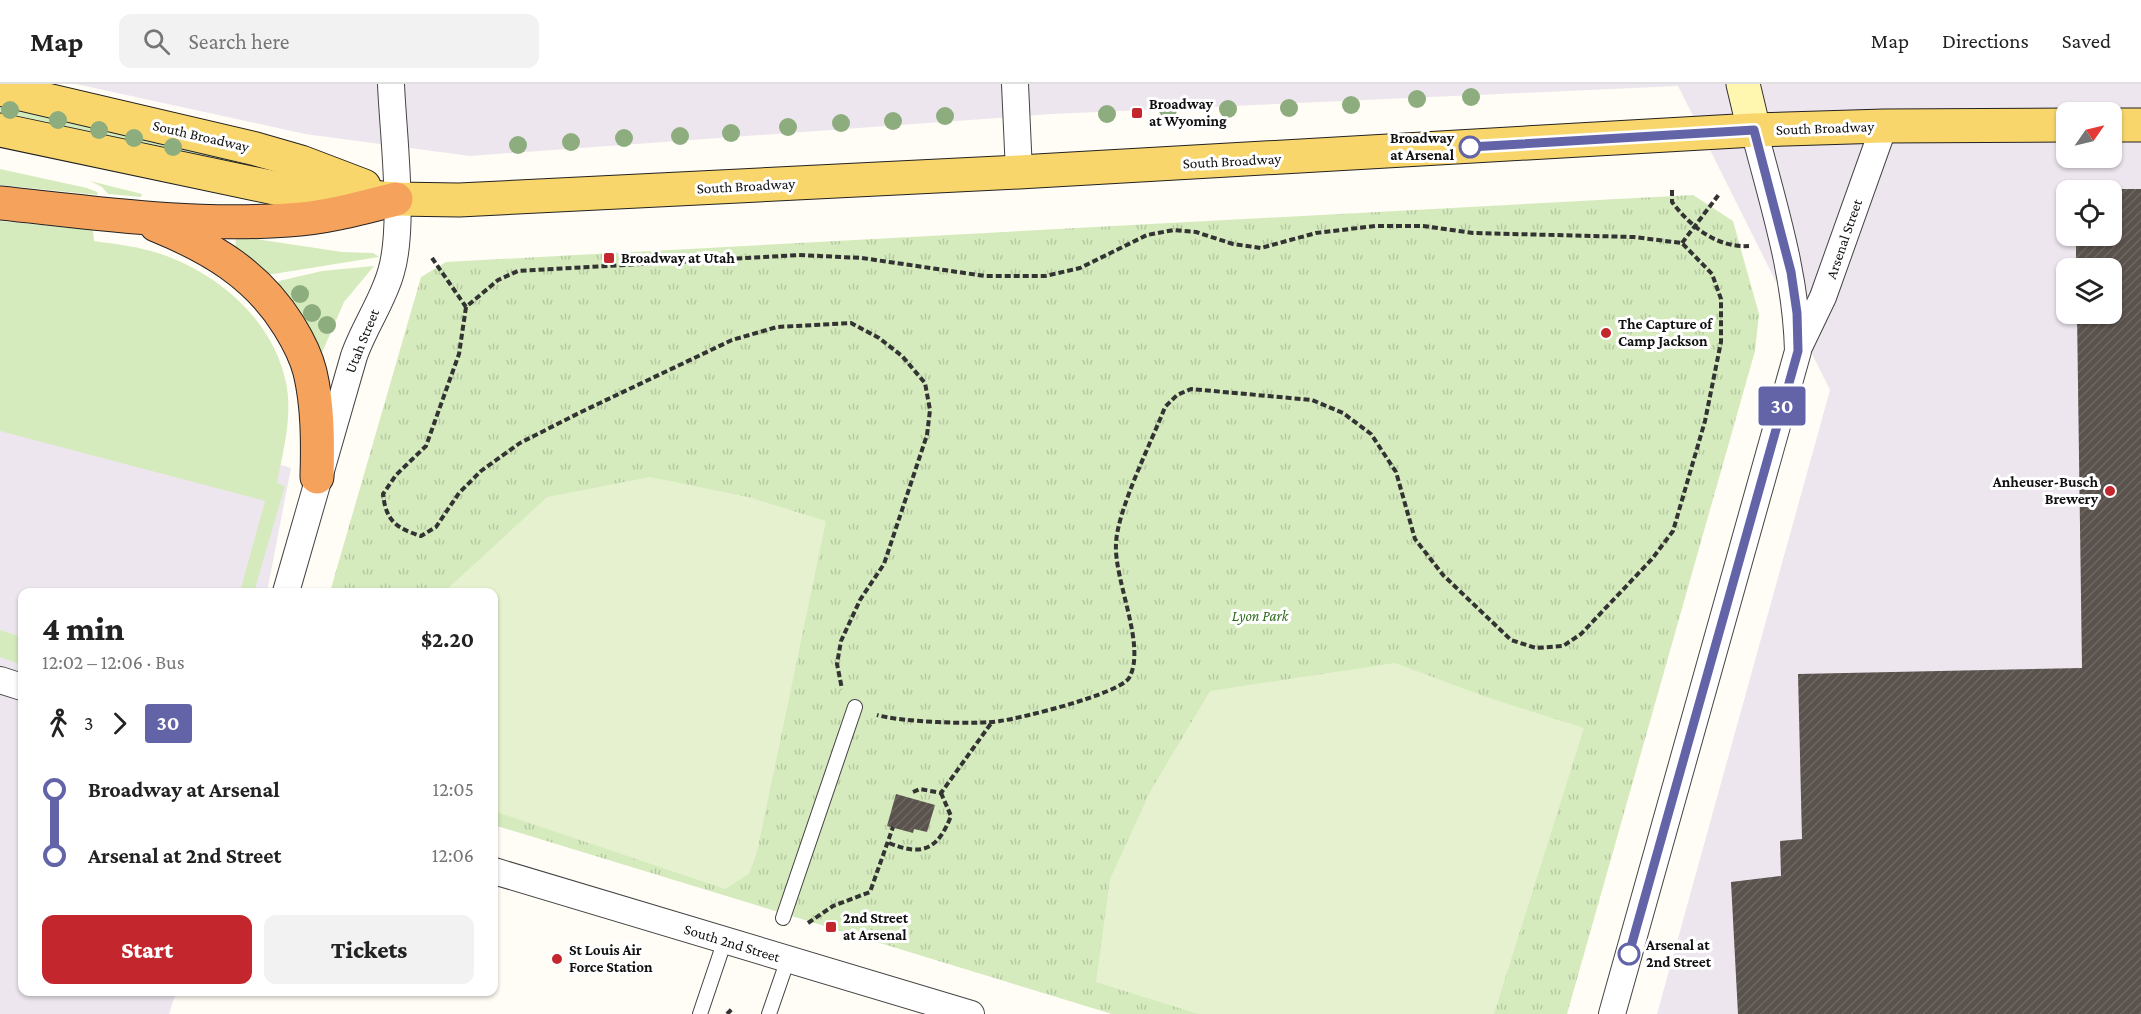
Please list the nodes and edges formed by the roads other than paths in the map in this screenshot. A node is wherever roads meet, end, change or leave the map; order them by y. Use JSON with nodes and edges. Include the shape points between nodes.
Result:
{"nodes":[{"id":1,"x":391,"y":84,"type":"edge"},
{"id":2,"x":1015,"y":84,"type":"edge"},
{"id":3,"x":1743,"y":84,"type":"edge"},
{"id":4,"x":0,"y":89,"type":"edge"},
{"id":5,"x":2056,"y":125,"type":"edge"},
{"id":6,"x":2122,"y":125,"type":"edge"},
{"id":7,"x":2141,"y":125,"type":"edge"},
{"id":8,"x":1884,"y":126,"type":"junction"},
{"id":9,"x":0,"y":130,"type":"edge"},
{"id":10,"x":1754,"y":130,"type":"junction"},
{"id":11,"x":1019,"y":172,"type":"junction"},
{"id":12,"x":396,"y":199,"type":"junction"},
{"id":13,"x":0,"y":204,"type":"edge"},
{"id":14,"x":134,"y":217,"type":"junction"},
{"id":15,"x":1798,"y":351,"type":"junction"},
{"id":16,"x":317,"y":477,"type":"junction"},
{"id":17,"x":287,"y":588,"type":"edge"},
{"id":18,"x":0,"y":680,"type":"edge"},
{"id":19,"x":18,"y":686,"type":"edge"},
{"id":20,"x":855,"y":707,"type":"road end"},
{"id":21,"x":498,"y":872,"type":"edge"},
{"id":22,"x":783,"y":918,"type":"dead end"},
{"id":23,"x":725,"y":940,"type":"junction"},
{"id":24,"x":788,"y":959,"type":"junction"},
{"id":25,"x":700,"y":1014,"type":"edge"},
{"id":26,"x":769,"y":1014,"type":"edge"},
{"id":27,"x":971,"y":1014,"type":"edge"},
{"id":28,"x":1612,"y":1014,"type":"edge"}],
"edges":[{"from":1,"to":12,"type":"street","name":"Utah Street"},
{"from":2,"to":11,"type":"street"},
{"from":3,"to":10,"type":"main road","name":"Arsenal Street"},
{"from":4,"to":12,"type":"main road","name":"South Broadway","via":[[267,152]]},
{"from":5,"to":8,"type":"main road","name":"South Broadway"},
{"from":6,"to":7,"type":"main road"},
{"from":8,"to":10,"type":"main road","name":"South Broadway"},
{"from":8,"to":15,"type":"street","name":"Arsenal Street","via":[[1823,297]]},
{"from":9,"to":12,"type":"main road","name":"South Broadway","via":[[250,185]]},
{"from":10,"to":11,"type":"main road","name":"South Broadway"},
{"from":10,"to":15,"type":"street","name":"Arsenal Street","via":[[1791,272]]},
{"from":11,"to":12,"type":"main road","name":"South Broadway","via":[[524,198]]},
{"from":12,"to":14,"type":"highway","via":[[336,214],[290,220]]},
{"from":12,"to":16,"type":"street","name":"Utah Street","via":[[391,274],[364,327]]},
{"from":13,"to":14,"type":"highway"},
{"from":14,"to":16,"type":"highway","via":[[211,249],[239,268],[277,307],[310,369],[316,407]]},
{"from":15,"to":28,"type":"street","name":"Arsenal Street"},
{"from":16,"to":17,"type":"street","name":"Utah Street"},
{"from":18,"to":19,"type":"street"},
{"from":20,"to":22,"type":"lane"},
{"from":21,"to":23,"type":"street","name":"South 2nd Street"},
{"from":23,"to":24,"type":"street","name":"South 2nd Street"},
{"from":23,"to":25,"type":"lane"},
{"from":24,"to":26,"type":"lane"},
{"from":24,"to":27,"type":"street","name":"South 2nd Street"}]}
